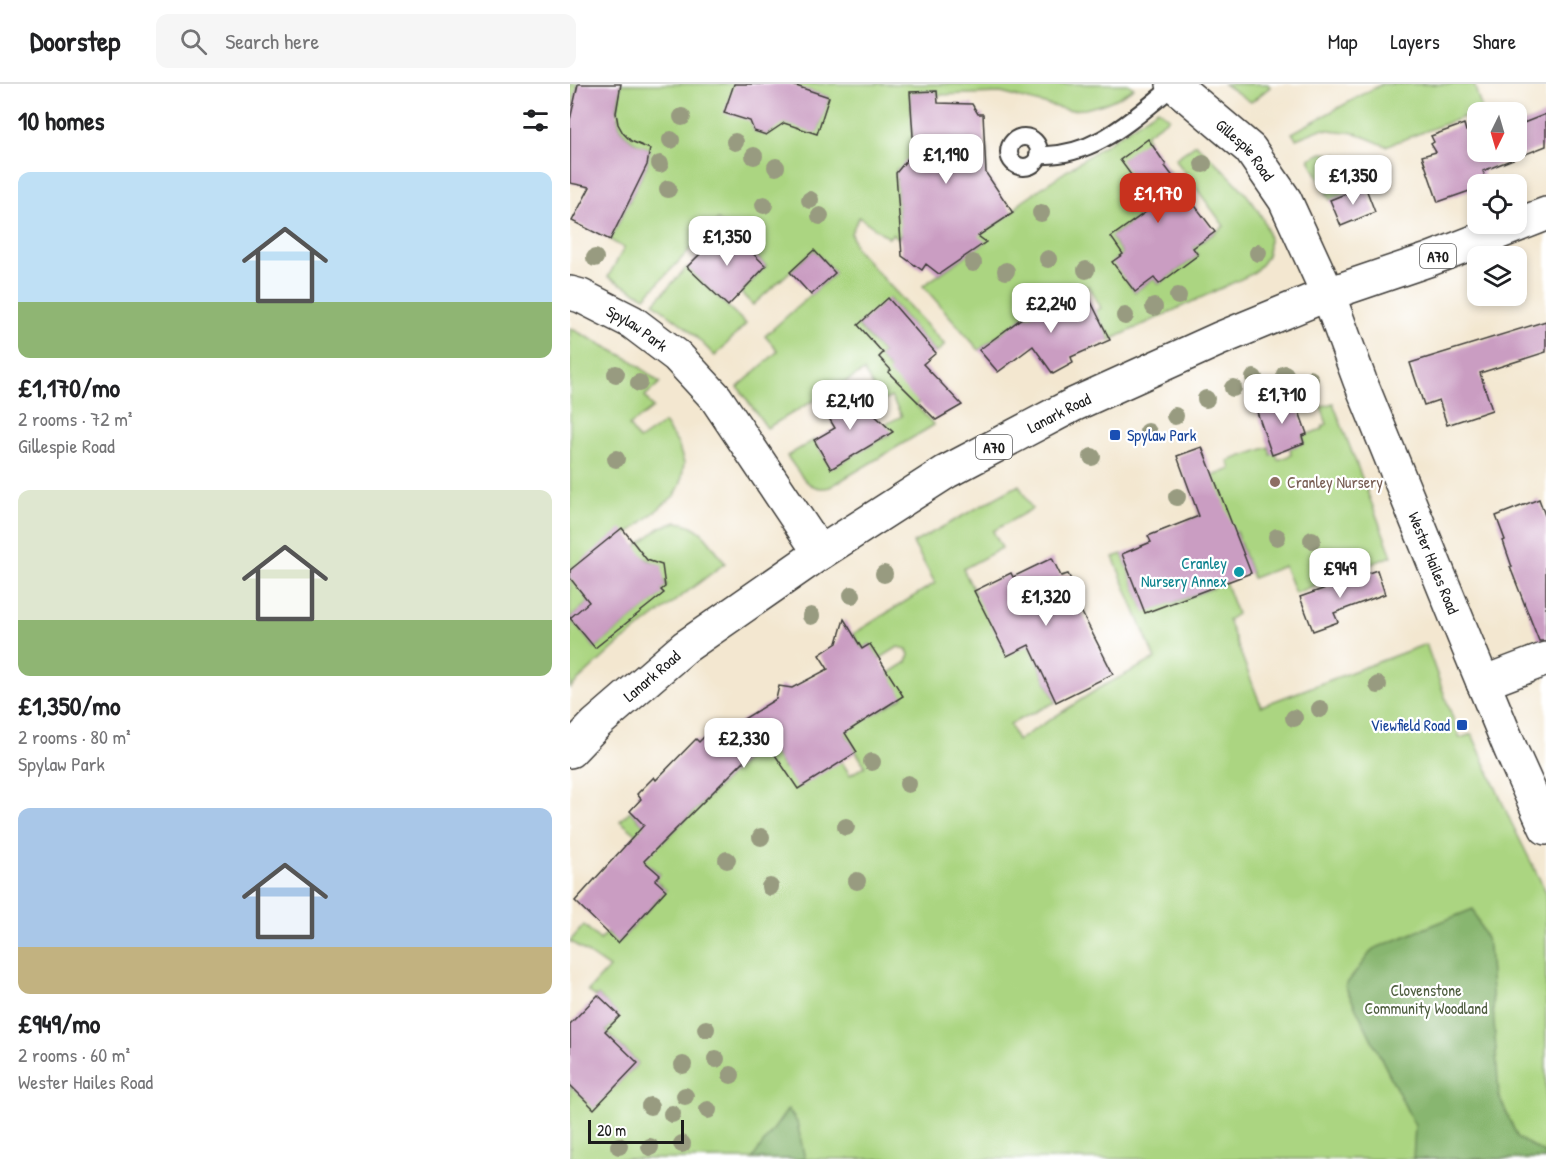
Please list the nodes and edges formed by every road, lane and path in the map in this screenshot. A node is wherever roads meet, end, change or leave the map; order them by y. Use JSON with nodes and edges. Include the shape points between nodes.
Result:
{"nodes":[{"id":1,"x":1174,"y":85,"type":"edge"},
{"id":2,"x":1038,"y":154,"type":"dead end"},
{"id":3,"x":1546,"y":214,"type":"edge"},
{"id":4,"x":570,"y":293,"type":"edge"},
{"id":5,"x":1329,"y":294,"type":"junction"},
{"id":6,"x":820,"y":553,"type":"junction"},
{"id":7,"x":1546,"y":659,"type":"edge"},
{"id":8,"x":1483,"y":683,"type":"junction"},
{"id":9,"x":570,"y":751,"type":"edge"},
{"id":10,"x":1546,"y":828,"type":"edge"}],
"edges":[{"from":1,"to":2,"type":"lane","via":[[1095,144],[1056,156]]},
{"from":1,"to":5,"type":"main road","name":"Gillespie Road","via":[[1250,149],[1265,168]]},
{"from":3,"to":5,"type":"main road","name":"Lanark Road","number":"A70"},
{"from":4,"to":6,"type":"main road","name":"Spylaw Park","via":[[632,322],[677,356],[716,398]]},
{"from":5,"to":6,"type":"main road","name":"Lanark Road","number":"A70","via":[[1073,405],[946,472]]},
{"from":5,"to":8,"type":"main road","name":"Wester Hailes Road","via":[[1360,381]]},
{"from":6,"to":9,"type":"main road","name":"Lanark Road","number":"A70","via":[[685,647]]},
{"from":7,"to":8,"type":"main road"},
{"from":8,"to":10,"type":"main road","name":"Wester Hailes Road"}]}
